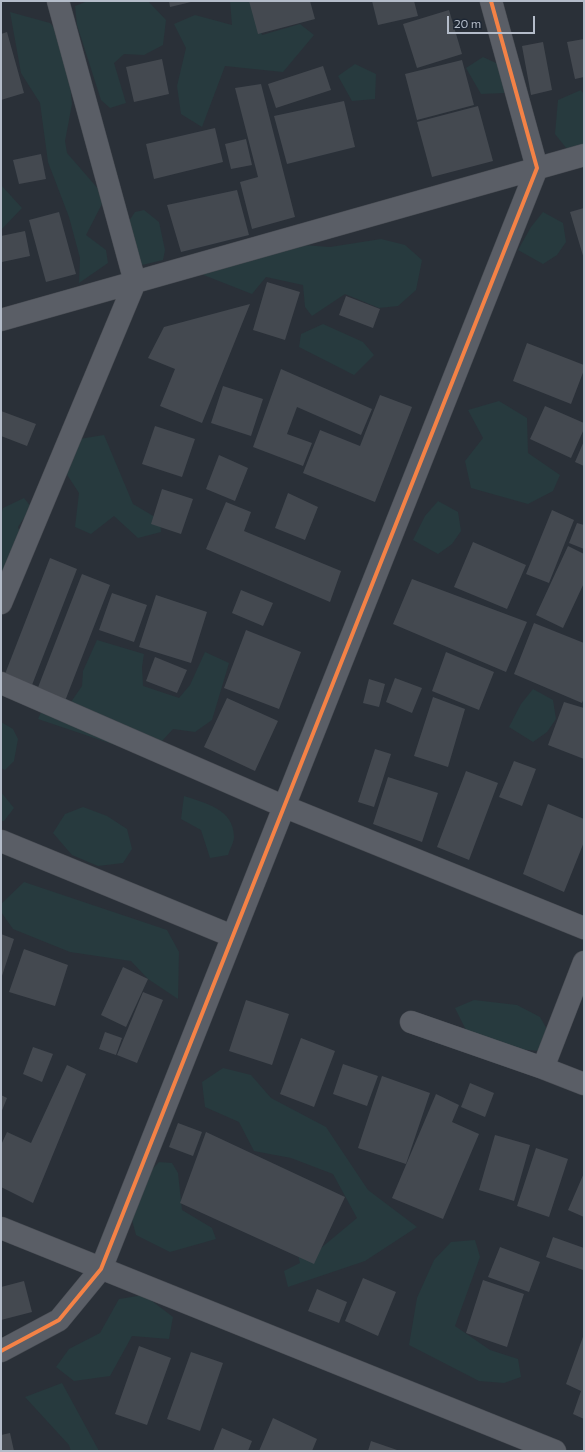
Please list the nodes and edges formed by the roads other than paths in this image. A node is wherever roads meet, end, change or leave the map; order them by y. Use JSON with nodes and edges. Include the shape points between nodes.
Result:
{"nodes":[{"id":1,"x":58,"y":1,"type":"edge"},
{"id":2,"x":491,"y":1,"type":"edge"},
{"id":3,"x":584,"y":156,"type":"edge"},
{"id":4,"x":537,"y":168,"type":"junction"},
{"id":5,"x":135,"y":282,"type":"junction"},
{"id":6,"x":1,"y":320,"type":"edge"},
{"id":7,"x":1,"y":603,"type":"edge"},
{"id":8,"x":1,"y":683,"type":"edge"},
{"id":9,"x":283,"y":806,"type":"junction"},
{"id":10,"x":1,"y":841,"type":"edge"},
{"id":11,"x":584,"y":928,"type":"edge"},
{"id":12,"x":232,"y":936,"type":"junction"},
{"id":13,"x":584,"y":962,"type":"edge"},
{"id":14,"x":411,"y":1022,"type":"dead end"},
{"id":15,"x":543,"y":1068,"type":"junction"},
{"id":16,"x":584,"y":1084,"type":"edge"},
{"id":17,"x":1,"y":1228,"type":"edge"},
{"id":18,"x":101,"y":1269,"type":"junction"},
{"id":19,"x":1,"y":1351,"type":"edge"},
{"id":20,"x":555,"y":1451,"type":"edge"}],
"edges":[{"from":1,"to":5,"type":"street"},
{"from":2,"to":4,"type":"street"},
{"from":3,"to":4,"type":"street"},
{"from":4,"to":5,"type":"street"},
{"from":4,"to":9,"type":"street"},
{"from":5,"to":6,"type":"street"},
{"from":5,"to":7,"type":"street"},
{"from":8,"to":9,"type":"street"},
{"from":9,"to":11,"type":"street"},
{"from":9,"to":12,"type":"street"},
{"from":10,"to":12,"type":"street"},
{"from":12,"to":18,"type":"street"},
{"from":13,"to":15,"type":"street"},
{"from":14,"to":15,"type":"street"},
{"from":15,"to":16,"type":"street"},
{"from":17,"to":18,"type":"street"},
{"from":18,"to":19,"type":"street","via":[[59,1320]]},
{"from":18,"to":20,"type":"street"}]}
